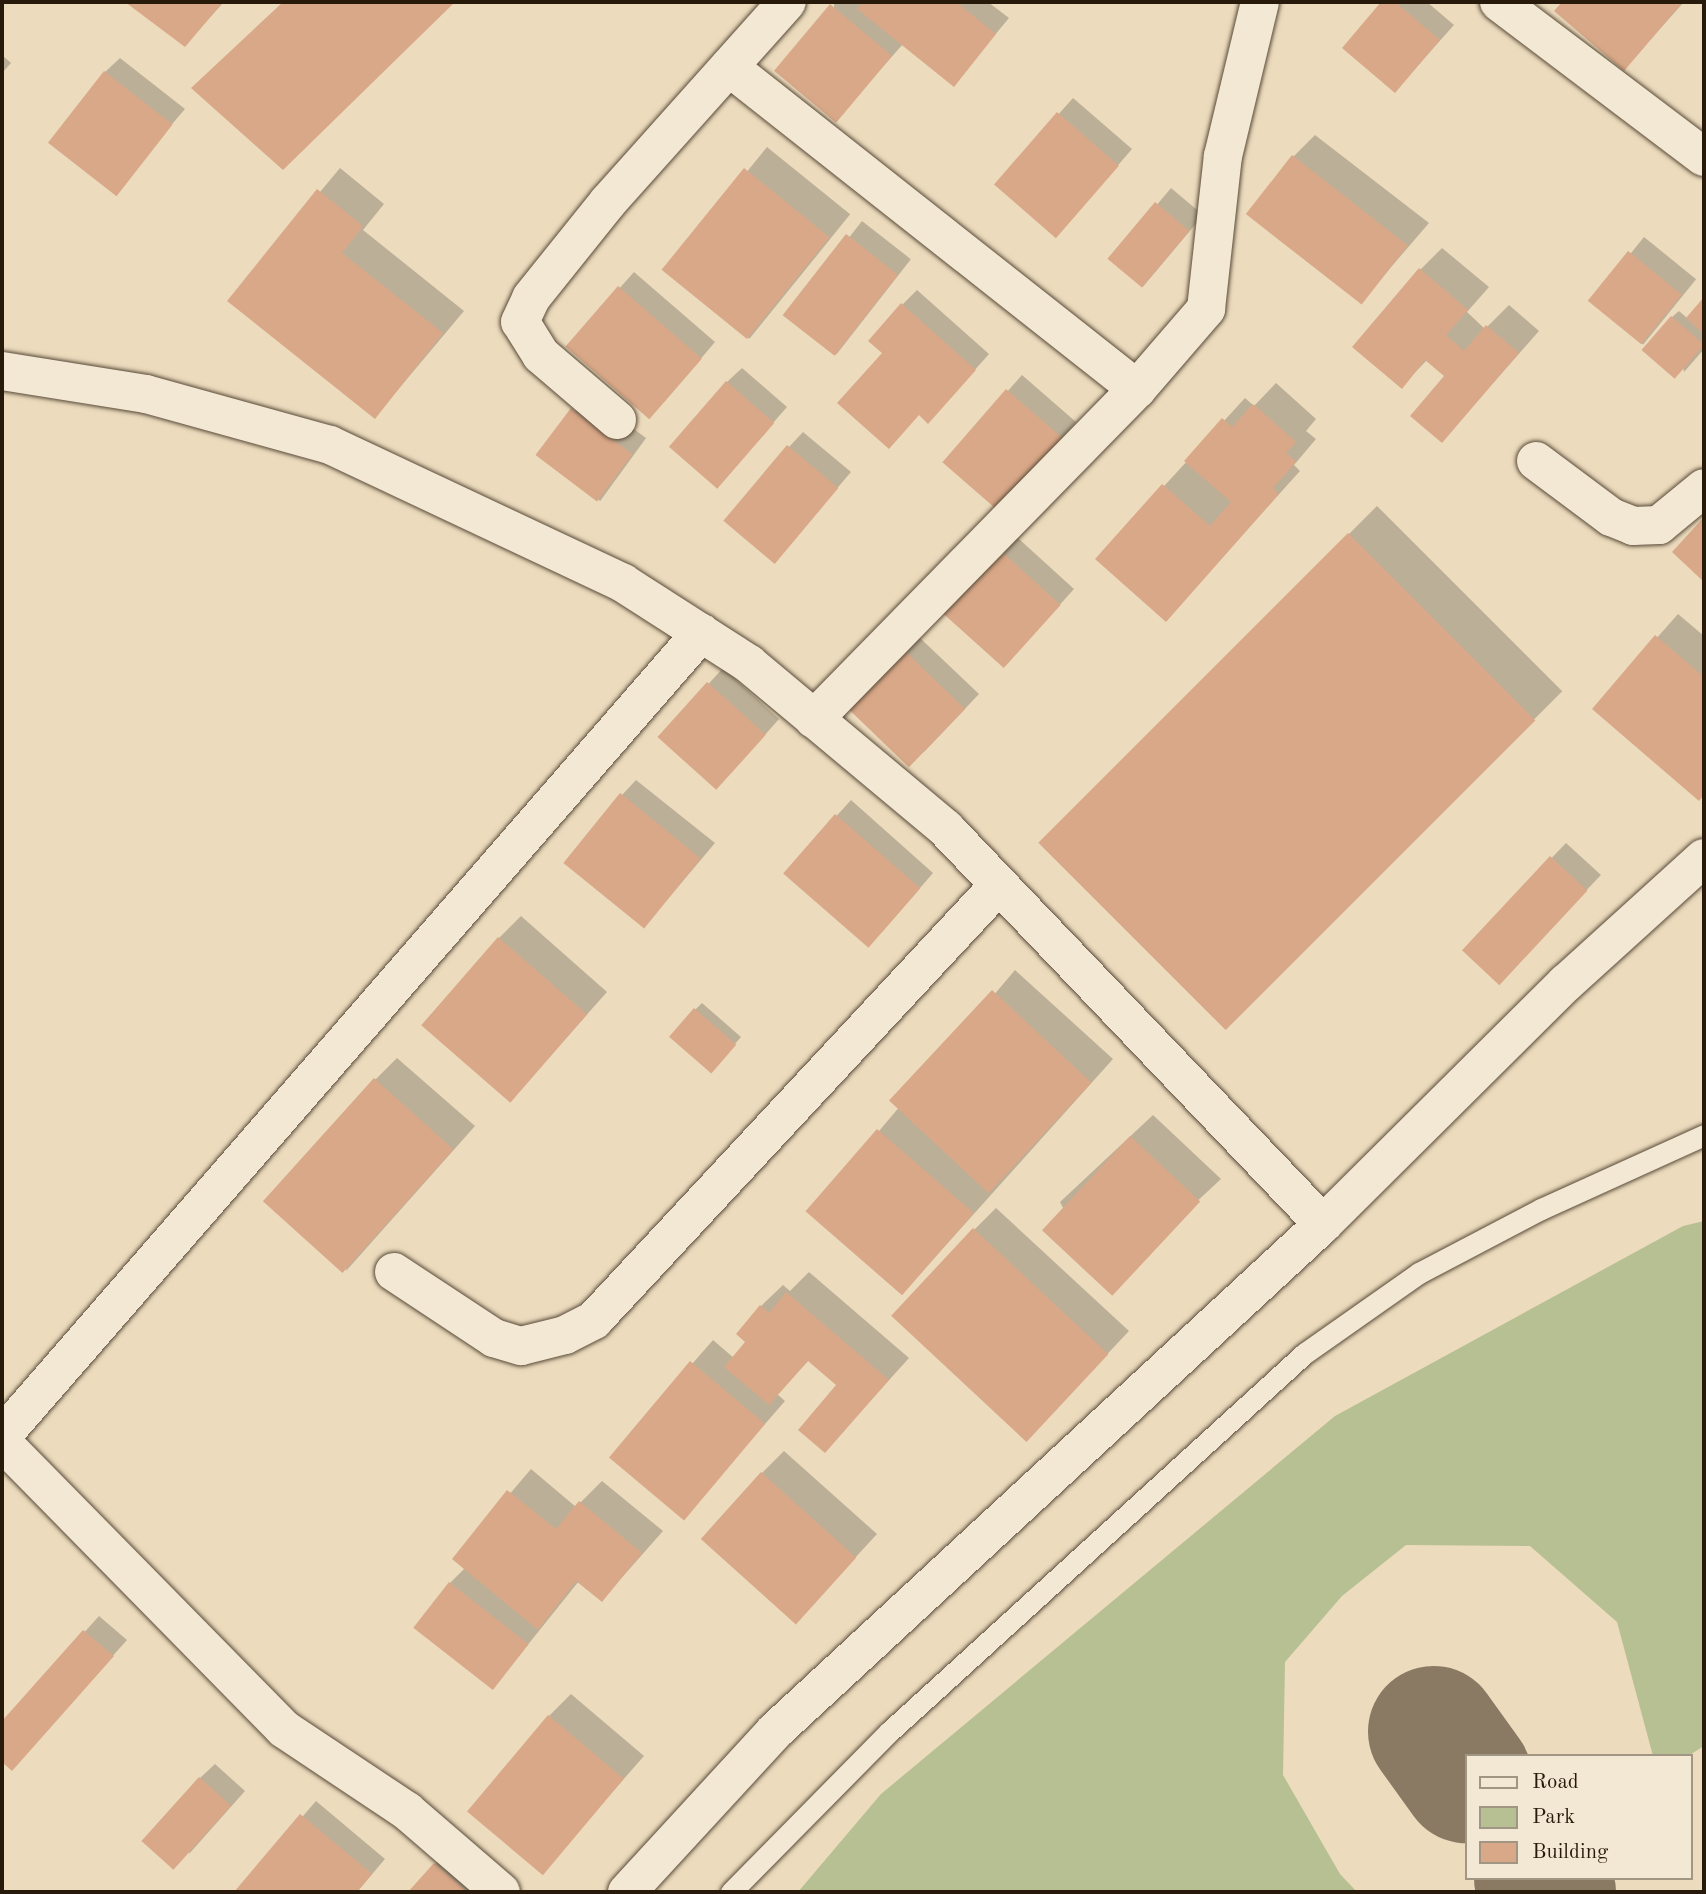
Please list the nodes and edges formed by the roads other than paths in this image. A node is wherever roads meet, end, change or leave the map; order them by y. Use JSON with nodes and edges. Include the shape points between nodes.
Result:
{"nodes":[{"id":1,"x":787,"y":2,"type":"edge"},
{"id":2,"x":1260,"y":2,"type":"edge"},
{"id":3,"x":1499,"y":2,"type":"edge"},
{"id":4,"x":729,"y":67,"type":"junction"},
{"id":5,"x":1704,"y":157,"type":"edge"},
{"id":6,"x":2,"y":371,"type":"edge"},
{"id":7,"x":1137,"y":389,"type":"junction"},
{"id":8,"x":617,"y":420,"type":"dead end"},
{"id":9,"x":1536,"y":461,"type":"dead end"},
{"id":10,"x":1704,"y":488,"type":"edge"},
{"id":11,"x":701,"y":633,"type":"junction"},
{"id":12,"x":814,"y":719,"type":"junction"},
{"id":13,"x":1704,"y":858,"type":"edge"},
{"id":14,"x":999,"y":885,"type":"junction"},
{"id":15,"x":1704,"y":1135,"type":"edge"},
{"id":16,"x":1323,"y":1224,"type":"junction"},
{"id":17,"x":394,"y":1272,"type":"dead end"},
{"id":18,"x":2,"y":1436,"type":"edge"},
{"id":19,"x":2,"y":1442,"type":"edge"},
{"id":20,"x":501,"y":1892,"type":"edge"},
{"id":21,"x":627,"y":1892,"type":"edge"},
{"id":22,"x":731,"y":1892,"type":"edge"}],
"edges":[{"from":1,"to":4,"type":"street"},
{"from":2,"to":7,"type":"street","via":[[1223,156],[1206,309]]},
{"from":3,"to":5,"type":"street"},
{"from":4,"to":7,"type":"street"},
{"from":4,"to":8,"type":"street","via":[[608,202],[530,298],[520,322],[541,355]]},
{"from":6,"to":11,"type":"street","via":[[146,394],[330,445],[623,583]]},
{"from":7,"to":12,"type":"street"},
{"from":9,"to":10,"type":"street","via":[[1611,517],[1633,527],[1659,525]]},
{"from":11,"to":12,"type":"street","via":[[749,664]]},
{"from":11,"to":18,"type":"street"},
{"from":12,"to":14,"type":"street","via":[[946,829]]},
{"from":13,"to":16,"type":"street","via":[[1566,983]]},
{"from":14,"to":16,"type":"street"},
{"from":14,"to":17,"type":"street","via":[[594,1320],[565,1335],[521,1346],[494,1338]]},
{"from":15,"to":22,"type":"lane","via":[[1480,1240],[1395,1289],[1305,1353],[890,1731]]},
{"from":16,"to":21,"type":"street","via":[[775,1731]]},
{"from":19,"to":20,"type":"street","via":[[284,1729],[407,1811]]}]}
